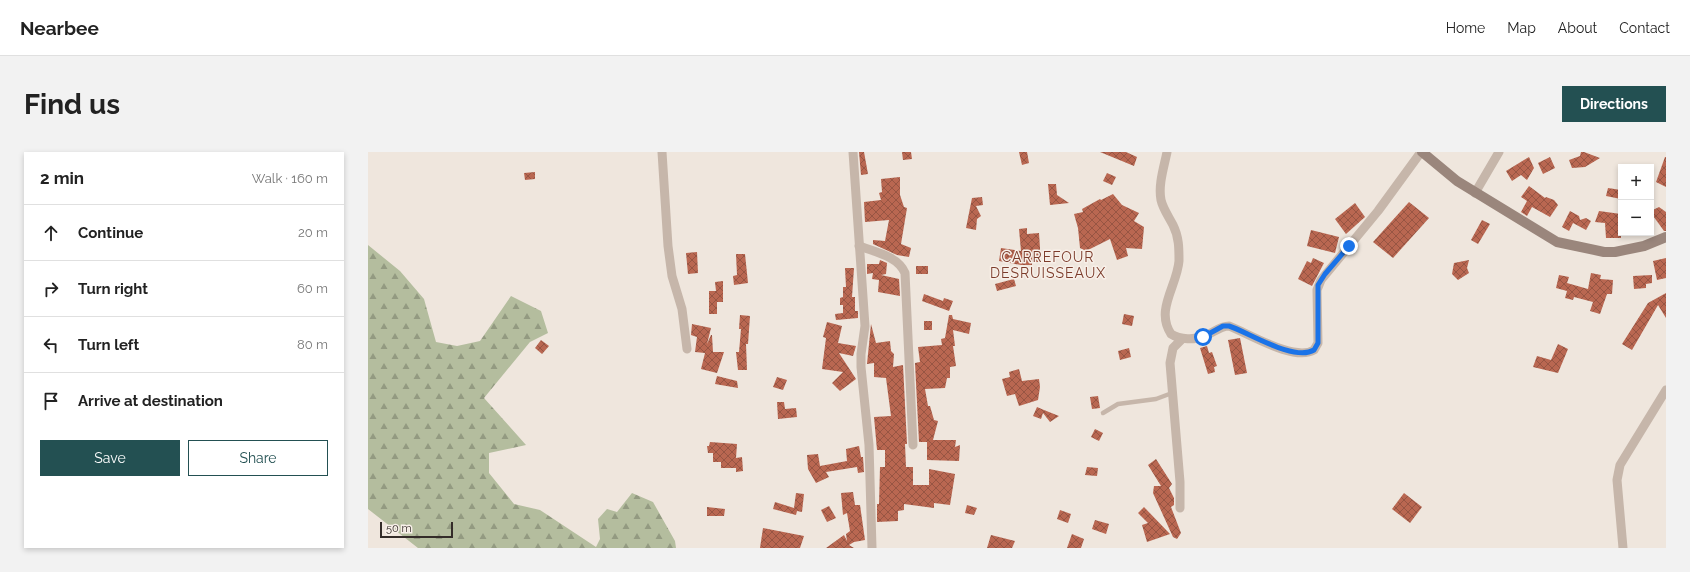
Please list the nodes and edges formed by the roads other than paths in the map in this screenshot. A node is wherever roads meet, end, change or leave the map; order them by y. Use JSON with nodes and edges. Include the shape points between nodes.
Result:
{"nodes":[{"id":1,"x":662,"y":152,"type":"edge"},
{"id":2,"x":853,"y":152,"type":"edge"},
{"id":3,"x":1167,"y":152,"type":"edge"},
{"id":4,"x":1422,"y":152,"type":"edge"},
{"id":5,"x":1499,"y":152,"type":"edge"},
{"id":6,"x":1475,"y":193,"type":"junction"},
{"id":7,"x":1666,"y":237,"type":"edge"},
{"id":8,"x":860,"y":246,"type":"junction"},
{"id":9,"x":1182,"y":339,"type":"junction"},
{"id":10,"x":687,"y":349,"type":"dead end"},
{"id":11,"x":1666,"y":390,"type":"edge"},
{"id":12,"x":1172,"y":393,"type":"junction"},
{"id":13,"x":1103,"y":413,"type":"dead end"},
{"id":14,"x":913,"y":445,"type":"dead end"},
{"id":15,"x":1180,"y":508,"type":"dead end"},
{"id":16,"x":872,"y":548,"type":"edge"},
{"id":17,"x":1622,"y":548,"type":"edge"}],
"edges":[{"from":1,"to":10,"type":"street","via":[[668,246],[672,276],[682,309]]},
{"from":2,"to":8,"type":"street"},
{"from":3,"to":9,"type":"street","via":[[1161,200],[1179,241],[1179,256],[1166,302],[1165,320],[1171,334]]},
{"from":4,"to":6,"type":"main road"},
{"from":4,"to":9,"type":"street","via":[[1320,280],[1317,290],[1318,343],[1314,350],[1304,353],[1273,347],[1229,326],[1223,326],[1203,337]]},
{"from":5,"to":6,"type":"street"},
{"from":6,"to":7,"type":"main road","via":[[1556,242],[1576,247],[1615,252],[1644,246]]},
{"from":8,"to":14,"type":"street","via":[[890,258],[902,267],[905,273]]},
{"from":8,"to":16,"type":"street","via":[[865,326],[861,367],[869,445]]},
{"from":9,"to":12,"type":"street","via":[[1173,348],[1171,355]]},
{"from":11,"to":17,"type":"street","via":[[1620,465],[1617,480]]},
{"from":12,"to":13,"type":"lane","via":[[1156,399],[1118,404]]},
{"from":12,"to":15,"type":"street"}]}
